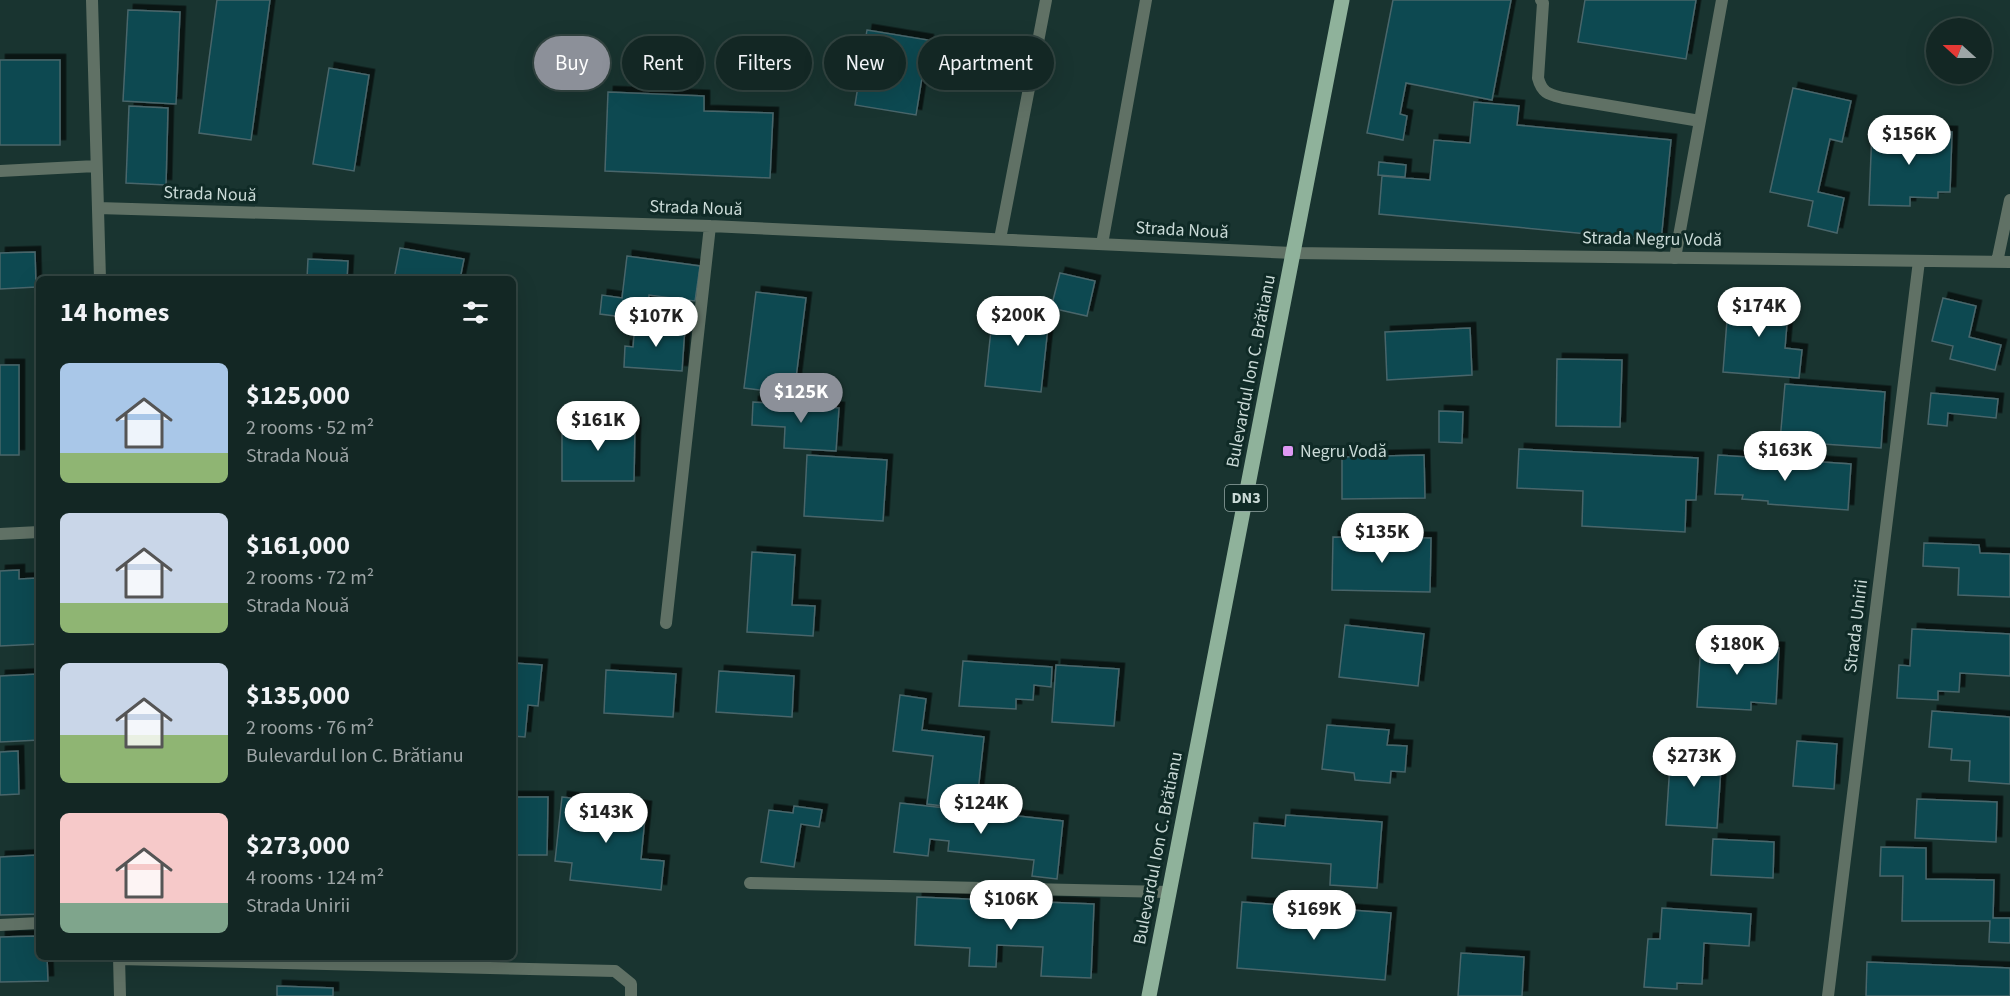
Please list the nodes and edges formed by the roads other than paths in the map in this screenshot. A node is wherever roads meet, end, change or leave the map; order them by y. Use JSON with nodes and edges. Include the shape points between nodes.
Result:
{"nodes":[{"id":1,"x":92,"y":0,"type":"edge"},
{"id":2,"x":1046,"y":0,"type":"edge"},
{"id":3,"x":1146,"y":0,"type":"edge"},
{"id":4,"x":1342,"y":0,"type":"edge"},
{"id":5,"x":1541,"y":0,"type":"edge"},
{"id":6,"x":1722,"y":0,"type":"edge"},
{"id":7,"x":1700,"y":121,"type":"junction"},
{"id":8,"x":96,"y":166,"type":"junction"},
{"id":9,"x":0,"y":171,"type":"edge"},
{"id":10,"x":2010,"y":200,"type":"edge"},
{"id":11,"x":98,"y":208,"type":"junction"},
{"id":12,"x":710,"y":226,"type":"junction"},
{"id":13,"x":1000,"y":239,"type":"junction"},
{"id":14,"x":1102,"y":244,"type":"junction"},
{"id":15,"x":1293,"y":253,"type":"junction"},
{"id":16,"x":1676,"y":258,"type":"junction"},
{"id":17,"x":1919,"y":261,"type":"junction"},
{"id":18,"x":2004,"y":262,"type":"edge"},
{"id":19,"x":100,"y":276,"type":"edge"},
{"id":20,"x":36,"y":532,"type":"edge"},
{"id":21,"x":0,"y":534,"type":"edge"},
{"id":22,"x":666,"y":623,"type":"dead end"},
{"id":23,"x":750,"y":883,"type":"dead end"},
{"id":24,"x":1169,"y":892,"type":"junction"},
{"id":25,"x":36,"y":923,"type":"edge"},
{"id":26,"x":0,"y":925,"type":"edge"},
{"id":27,"x":119,"y":960,"type":"edge"},
{"id":28,"x":195,"y":960,"type":"edge"},
{"id":29,"x":120,"y":996,"type":"edge"},
{"id":30,"x":631,"y":996,"type":"edge"},
{"id":31,"x":1149,"y":996,"type":"edge"},
{"id":32,"x":1828,"y":996,"type":"edge"}],
"edges":[{"from":1,"to":8,"type":"street"},
{"from":2,"to":13,"type":"street"},
{"from":3,"to":14,"type":"street"},
{"from":4,"to":15,"type":"main road","name":"Bulevardul Ion C. Brătianu","number":"DN3"},
{"from":5,"to":7,"type":"street","via":[[1540,88],[1563,99]]},
{"from":6,"to":7,"type":"street"},
{"from":7,"to":16,"type":"street"},
{"from":8,"to":9,"type":"street"},
{"from":8,"to":11,"type":"street"},
{"from":10,"to":18,"type":"street"},
{"from":11,"to":12,"type":"street","name":"Strada Nouă"},
{"from":11,"to":19,"type":"street"},
{"from":12,"to":13,"type":"street","name":"Strada Nouă"},
{"from":12,"to":22,"type":"street"},
{"from":13,"to":14,"type":"street","name":"Strada Nouă"},
{"from":14,"to":15,"type":"street","name":"Strada Nouă"},
{"from":15,"to":16,"type":"street","name":"Strada Negru Vodă"},
{"from":15,"to":24,"type":"main road","name":"Bulevardul Ion C. Brătianu","number":"DN3"},
{"from":16,"to":17,"type":"street","name":"Strada Negru Vodă"},
{"from":17,"to":18,"type":"street","name":"Strada Negru Vodă"},
{"from":17,"to":32,"type":"street","name":"Strada Unirii"},
{"from":20,"to":21,"type":"street"},
{"from":23,"to":24,"type":"street"},
{"from":24,"to":31,"type":"main road","name":"Bulevardul Ion C. Brătianu","number":"DN3"},
{"from":25,"to":26,"type":"street"},
{"from":27,"to":29,"type":"street"},
{"from":28,"to":30,"type":"street","via":[[615,971],[631,984]]}]}
